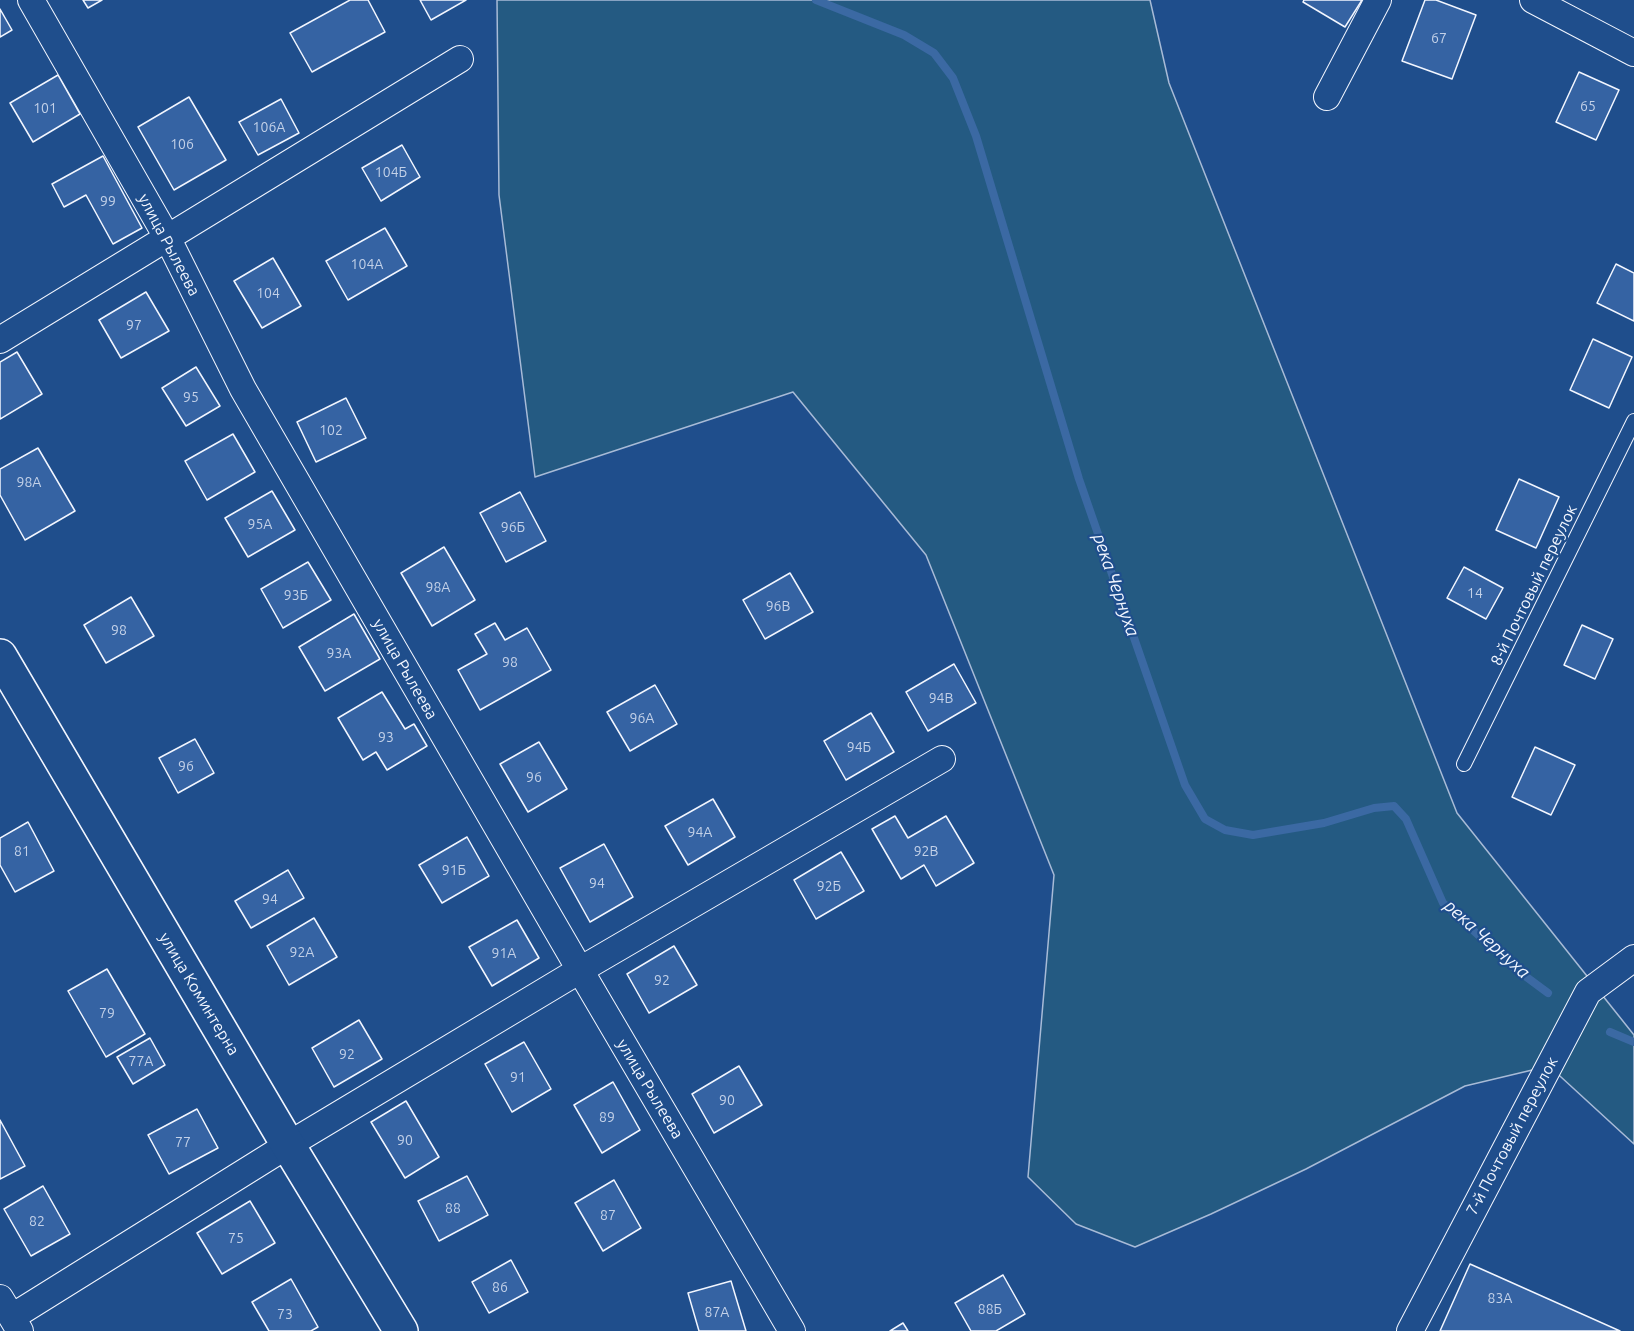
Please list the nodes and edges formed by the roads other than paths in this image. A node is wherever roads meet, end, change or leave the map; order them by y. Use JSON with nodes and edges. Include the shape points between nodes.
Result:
{"nodes":[{"id":1,"x":31,"y":0,"type":"edge"},
{"id":2,"x":1378,"y":0,"type":"edge"},
{"id":3,"x":1533,"y":0,"type":"edge"},
{"id":4,"x":1634,"y":53,"type":"edge"},
{"id":5,"x":460,"y":59,"type":"dead end"},
{"id":6,"x":1327,"y":97,"type":"dead end"},
{"id":7,"x":168,"y":239,"type":"junction"},
{"id":8,"x":0,"y":340,"type":"edge"},
{"id":9,"x":1634,"y":421,"type":"edge"},
{"id":10,"x":0,"y":656,"type":"edge"},
{"id":11,"x":942,"y":759,"type":"dead end"},
{"id":12,"x":1464,"y":764,"type":"dead end"},
{"id":13,"x":1634,"y":958,"type":"edge"},
{"id":14,"x":580,"y":970,"type":"junction"},
{"id":15,"x":288,"y":1145,"type":"junction"},
{"id":16,"x":7,"y":1308,"type":"edge"},
{"id":17,"x":401,"y":1331,"type":"edge"},
{"id":18,"x":792,"y":1331,"type":"edge"},
{"id":19,"x":1410,"y":1331,"type":"edge"}],
"edges":[{"from":1,"to":7,"type":"street","name":"улица Рылеева"},
{"from":2,"to":6,"type":"street"},
{"from":3,"to":4,"type":"street"},
{"from":5,"to":7,"type":"street"},
{"from":7,"to":8,"type":"street"},
{"from":7,"to":14,"type":"street","name":"улица Рылеева","via":[[243,389]]},
{"from":9,"to":12,"type":"lane","name":"8-й Почтовый переулок"},
{"from":10,"to":15,"type":"street","name":"улица Коминтерна"},
{"from":11,"to":14,"type":"street"},
{"from":13,"to":19,"type":"street","name":"7-й Почтовый переулок","via":[[1588,992]]},
{"from":14,"to":15,"type":"street"},
{"from":14,"to":18,"type":"street","name":"улица Рылеева"},
{"from":15,"to":16,"type":"street"},
{"from":15,"to":17,"type":"street","name":"улица Коминтерна"}]}
